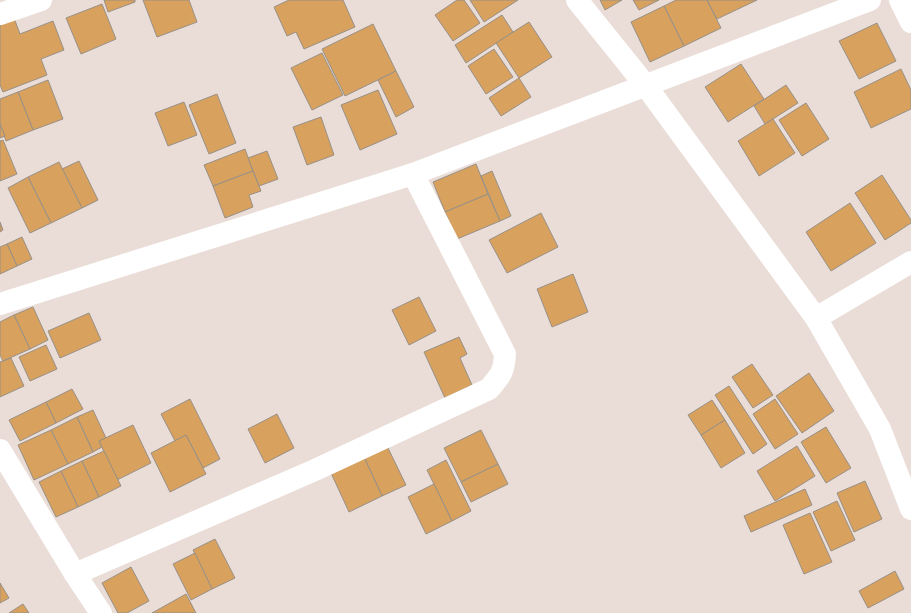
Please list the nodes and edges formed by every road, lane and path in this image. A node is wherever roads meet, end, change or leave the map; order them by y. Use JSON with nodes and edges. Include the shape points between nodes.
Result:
{"nodes":[{"id":1,"x":41,"y":0,"type":"edge"},
{"id":2,"x":578,"y":0,"type":"edge"},
{"id":3,"x":870,"y":0,"type":"edge"},
{"id":4,"x":900,"y":0,"type":"edge"},
{"id":5,"x":0,"y":14,"type":"edge"},
{"id":6,"x":911,"y":22,"type":"edge"},
{"id":7,"x":646,"y":86,"type":"junction"},
{"id":8,"x":413,"y":174,"type":"junction"},
{"id":9,"x":911,"y":262,"type":"edge"},
{"id":10,"x":0,"y":304,"type":"edge"},
{"id":11,"x":816,"y":318,"type":"junction"},
{"id":12,"x":0,"y":450,"type":"edge"},
{"id":13,"x":911,"y":509,"type":"edge"},
{"id":14,"x":75,"y":574,"type":"junction"},
{"id":15,"x":101,"y":613,"type":"edge"}],
"edges":[{"from":1,"to":5,"type":"street"},
{"from":2,"to":7,"type":"street"},
{"from":3,"to":7,"type":"street"},
{"from":4,"to":6,"type":"street"},
{"from":7,"to":8,"type":"street"},
{"from":7,"to":11,"type":"street"},
{"from":8,"to":10,"type":"street"},
{"from":8,"to":14,"type":"street","via":[[505,354],[504,368],[489,389],[315,470]]},
{"from":9,"to":11,"type":"street"},
{"from":11,"to":13,"type":"street","via":[[880,429]]},
{"from":12,"to":14,"type":"street"},
{"from":14,"to":15,"type":"street"}]}
